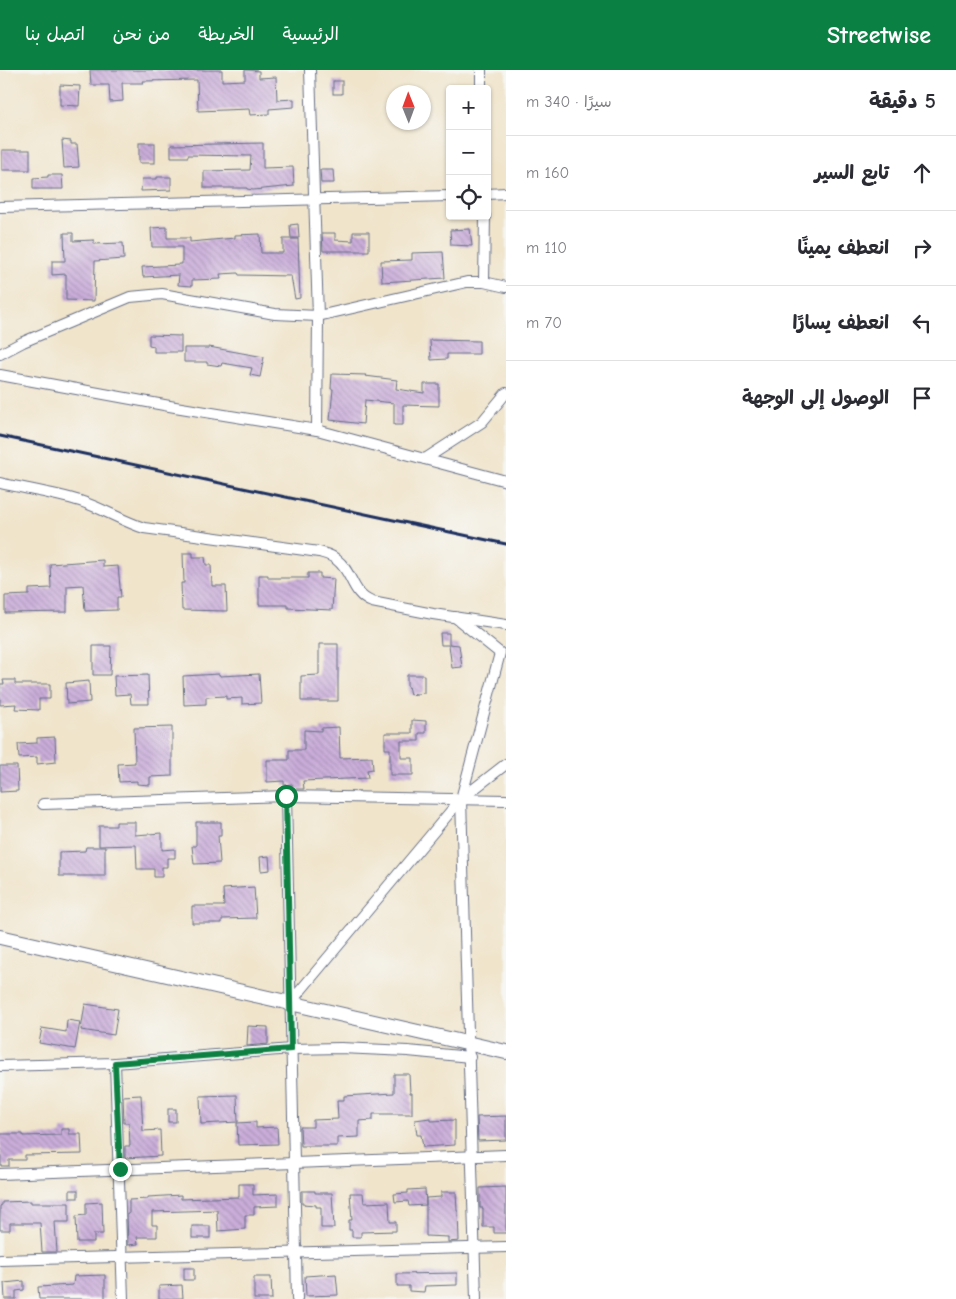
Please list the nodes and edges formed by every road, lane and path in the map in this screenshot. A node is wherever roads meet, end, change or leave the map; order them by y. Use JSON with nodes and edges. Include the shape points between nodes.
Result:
{"nodes":[{"id":1,"x":310,"y":70,"type":"edge"},
{"id":2,"x":481,"y":70,"type":"edge"},
{"id":3,"x":481,"y":85,"type":"edge"},
{"id":4,"x":506,"y":193,"type":"edge"},
{"id":5,"x":491,"y":194,"type":"edge"},
{"id":6,"x":446,"y":196,"type":"edge"},
{"id":7,"x":314,"y":200,"type":"junction"},
{"id":8,"x":0,"y":207,"type":"edge"},
{"id":9,"x":485,"y":220,"type":"edge"},
{"id":10,"x":484,"y":282,"type":"junction"},
{"id":11,"x":506,"y":287,"type":"edge"},
{"id":12,"x":318,"y":316,"type":"junction"},
{"id":13,"x":0,"y":354,"type":"edge"},
{"id":14,"x":0,"y":375,"type":"edge"},
{"id":15,"x":506,"y":393,"type":"edge"},
{"id":16,"x":317,"y":430,"type":"junction"},
{"id":17,"x":425,"y":459,"type":"junction"},
{"id":18,"x":506,"y":482,"type":"edge"},
{"id":19,"x":0,"y":483,"type":"edge"},
{"id":20,"x":455,"y":617,"type":"junction"},
{"id":21,"x":506,"y":625,"type":"edge"},
{"id":22,"x":506,"y":764,"type":"edge"},
{"id":23,"x":286,"y":796,"type":"junction"},
{"id":24,"x":461,"y":799,"type":"junction"},
{"id":25,"x":506,"y":800,"type":"edge"},
{"id":26,"x":43,"y":804,"type":"dead end"},
{"id":27,"x":0,"y":937,"type":"edge"},
{"id":28,"x":290,"y":1003,"type":"junction"},
{"id":29,"x":470,"y":1043,"type":"junction"},
{"id":30,"x":291,"y":1049,"type":"junction"},
{"id":31,"x":506,"y":1052,"type":"edge"},
{"id":32,"x":470,"y":1058,"type":"junction"},
{"id":33,"x":115,"y":1063,"type":"junction"},
{"id":34,"x":0,"y":1066,"type":"edge"},
{"id":35,"x":506,"y":1155,"type":"edge"},
{"id":36,"x":471,"y":1156,"type":"junction"},
{"id":37,"x":294,"y":1163,"type":"junction"},
{"id":38,"x":120,"y":1169,"type":"junction"},
{"id":39,"x":0,"y":1174,"type":"edge"},
{"id":40,"x":506,"y":1247,"type":"edge"},
{"id":41,"x":475,"y":1248,"type":"junction"},
{"id":42,"x":296,"y":1252,"type":"junction"},
{"id":43,"x":122,"y":1257,"type":"junction"},
{"id":44,"x":0,"y":1260,"type":"edge"},
{"id":45,"x":123,"y":1299,"type":"edge"},
{"id":46,"x":297,"y":1299,"type":"edge"},
{"id":47,"x":476,"y":1299,"type":"edge"}],
"edges":[{"from":1,"to":7,"type":"street"},
{"from":2,"to":3,"type":"street"},
{"from":4,"to":5,"type":"street"},
{"from":6,"to":7,"type":"street"},
{"from":7,"to":8,"type":"street"},
{"from":7,"to":12,"type":"street"},
{"from":9,"to":10,"type":"street"},
{"from":10,"to":11,"type":"street"},
{"from":10,"to":12,"type":"street","via":[[467,282]]},
{"from":12,"to":13,"type":"street","via":[[275,314],[162,294],[130,297]]},
{"from":12,"to":16,"type":"street"},
{"from":14,"to":16,"type":"street"},
{"from":15,"to":17,"type":"street","via":[[482,422]]},
{"from":16,"to":17,"type":"street"},
{"from":17,"to":18,"type":"street"},
{"from":19,"to":20,"type":"street","via":[[79,500],[144,528],[325,554],[339,561],[364,599]]},
{"from":20,"to":21,"type":"street"},
{"from":20,"to":24,"type":"street","via":[[500,654]]},
{"from":22,"to":24,"type":"street"},
{"from":23,"to":24,"type":"street"},
{"from":23,"to":26,"type":"street"},
{"from":23,"to":28,"type":"street"},
{"from":24,"to":25,"type":"street"},
{"from":24,"to":28,"type":"street"},
{"from":24,"to":29,"type":"street"},
{"from":27,"to":28,"type":"street"},
{"from":28,"to":29,"type":"street"},
{"from":28,"to":30,"type":"street"},
{"from":29,"to":31,"type":"street"},
{"from":29,"to":32,"type":"street"},
{"from":30,"to":32,"type":"street","via":[[408,1051]]},
{"from":30,"to":33,"type":"street"},
{"from":30,"to":37,"type":"street"},
{"from":32,"to":36,"type":"street"},
{"from":33,"to":34,"type":"street"},
{"from":33,"to":38,"type":"street"},
{"from":35,"to":36,"type":"street"},
{"from":36,"to":37,"type":"street"},
{"from":36,"to":41,"type":"street"},
{"from":37,"to":38,"type":"street"},
{"from":37,"to":42,"type":"street"},
{"from":38,"to":39,"type":"street"},
{"from":38,"to":43,"type":"street"},
{"from":40,"to":41,"type":"street"},
{"from":41,"to":42,"type":"street"},
{"from":41,"to":47,"type":"street"},
{"from":42,"to":43,"type":"street"},
{"from":42,"to":46,"type":"street"},
{"from":43,"to":44,"type":"street"},
{"from":43,"to":45,"type":"street"}]}
